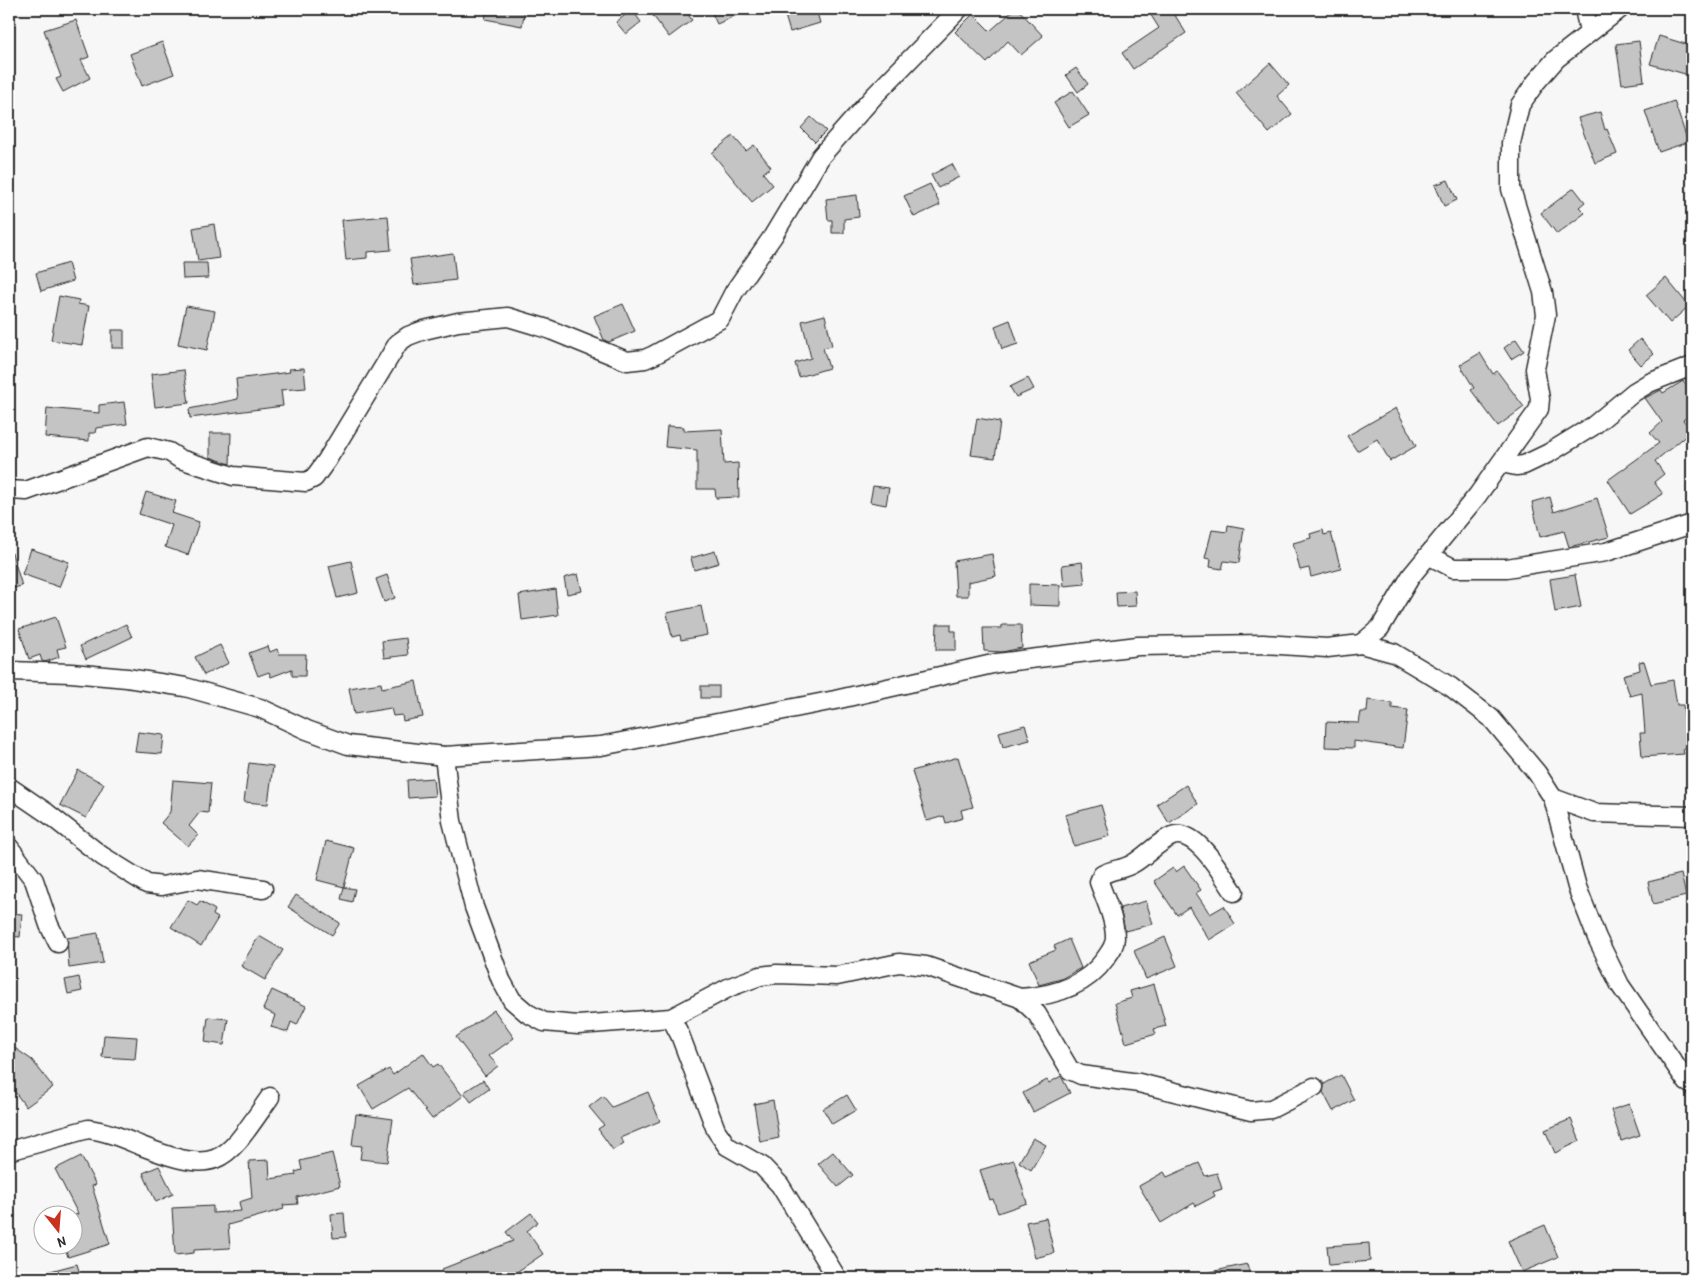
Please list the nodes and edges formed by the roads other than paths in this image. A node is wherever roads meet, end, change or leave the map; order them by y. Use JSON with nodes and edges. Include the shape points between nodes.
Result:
{"nodes":[{"id":1,"x":958,"y":9,"type":"edge"},
{"id":2,"x":1584,"y":9,"type":"edge"},
{"id":3,"x":1620,"y":9,"type":"edge"},
{"id":4,"x":1589,"y":31,"type":"junction"},
{"id":5,"x":1692,"y":366,"type":"edge"},
{"id":6,"x":1501,"y":463,"type":"junction"},
{"id":7,"x":9,"y":490,"type":"edge"},
{"id":8,"x":1692,"y":524,"type":"edge"},
{"id":9,"x":1428,"y":555,"type":"junction"},
{"id":10,"x":1361,"y":644,"type":"junction"},
{"id":11,"x":9,"y":671,"type":"edge"},
{"id":12,"x":444,"y":756,"type":"junction"},
{"id":13,"x":9,"y":787,"type":"edge"},
{"id":14,"x":1553,"y":798,"type":"junction"},
{"id":15,"x":1692,"y":816,"type":"edge"},
{"id":16,"x":9,"y":847,"type":"edge"},
{"id":17,"x":263,"y":889,"type":"dead end"},
{"id":18,"x":1234,"y":892,"type":"dead end"},
{"id":19,"x":58,"y":943,"type":"dead end"},
{"id":20,"x":1020,"y":998,"type":"junction"},
{"id":21,"x":671,"y":1018,"type":"junction"},
{"id":22,"x":1692,"y":1085,"type":"edge"},
{"id":23,"x":1314,"y":1087,"type":"dead end"},
{"id":24,"x":270,"y":1097,"type":"dead end"},
{"id":25,"x":9,"y":1151,"type":"edge"},
{"id":26,"x":837,"y":1278,"type":"edge"}],
"edges":[{"from":1,"to":7,"type":"street","via":[[822,156],[720,319],[654,355],[627,361],[548,329],[508,317],[458,322],[424,330],[398,343],[327,460],[314,478],[306,482],[234,476],[148,447],[26,491]]},
{"from":2,"to":4,"type":"street"},
{"from":3,"to":4,"type":"street"},
{"from":4,"to":6,"type":"street","via":[[1556,59],[1536,82],[1520,105],[1511,143],[1511,189],[1546,315],[1535,369],[1539,409]]},
{"from":5,"to":6,"type":"street","via":[[1634,392],[1593,426],[1549,453],[1516,466]]},
{"from":6,"to":9,"type":"street"},
{"from":8,"to":9,"type":"street","via":[[1606,552],[1507,568],[1454,568]]},
{"from":9,"to":10,"type":"street","via":[[1411,576],[1380,628]]},
{"from":10,"to":12,"type":"street","via":[[1327,648],[1263,644],[1138,646],[997,663],[826,702],[602,746]]},
{"from":10,"to":14,"type":"street","via":[[1394,653],[1451,687],[1491,718],[1537,773]]},
{"from":11,"to":12,"type":"street","via":[[72,673],[185,687],[260,708],[348,745]]},
{"from":12,"to":21,"type":"street","via":[[452,821],[474,907],[501,980],[512,1000],[544,1022],[578,1025]]},
{"from":13,"to":17,"type":"street","via":[[47,812],[102,856],[147,884],[162,886],[198,880]]},
{"from":14,"to":15,"type":"street","via":[[1594,813]]},
{"from":14,"to":22,"type":"street","via":[[1576,887],[1597,938],[1620,985]]},
{"from":16,"to":19,"type":"street","via":[[34,880]]},
{"from":18,"to":20,"type":"street","via":[[1192,838],[1173,836],[1122,870],[1102,875],[1099,882],[1115,940],[1112,950],[1088,979],[1037,997]]},
{"from":20,"to":21,"type":"street","via":[[926,966],[899,963],[836,976],[760,976],[730,986]]},
{"from":20,"to":23,"type":"street","via":[[1037,1014],[1070,1070],[1081,1075],[1139,1083],[1251,1111],[1271,1110]]},
{"from":21,"to":26,"type":"street","via":[[716,1130],[727,1146],[762,1166],[780,1185]]},
{"from":24,"to":25,"type":"street","via":[[241,1139],[223,1156],[211,1162],[198,1163],[146,1148],[102,1130],[88,1129]]}]}
